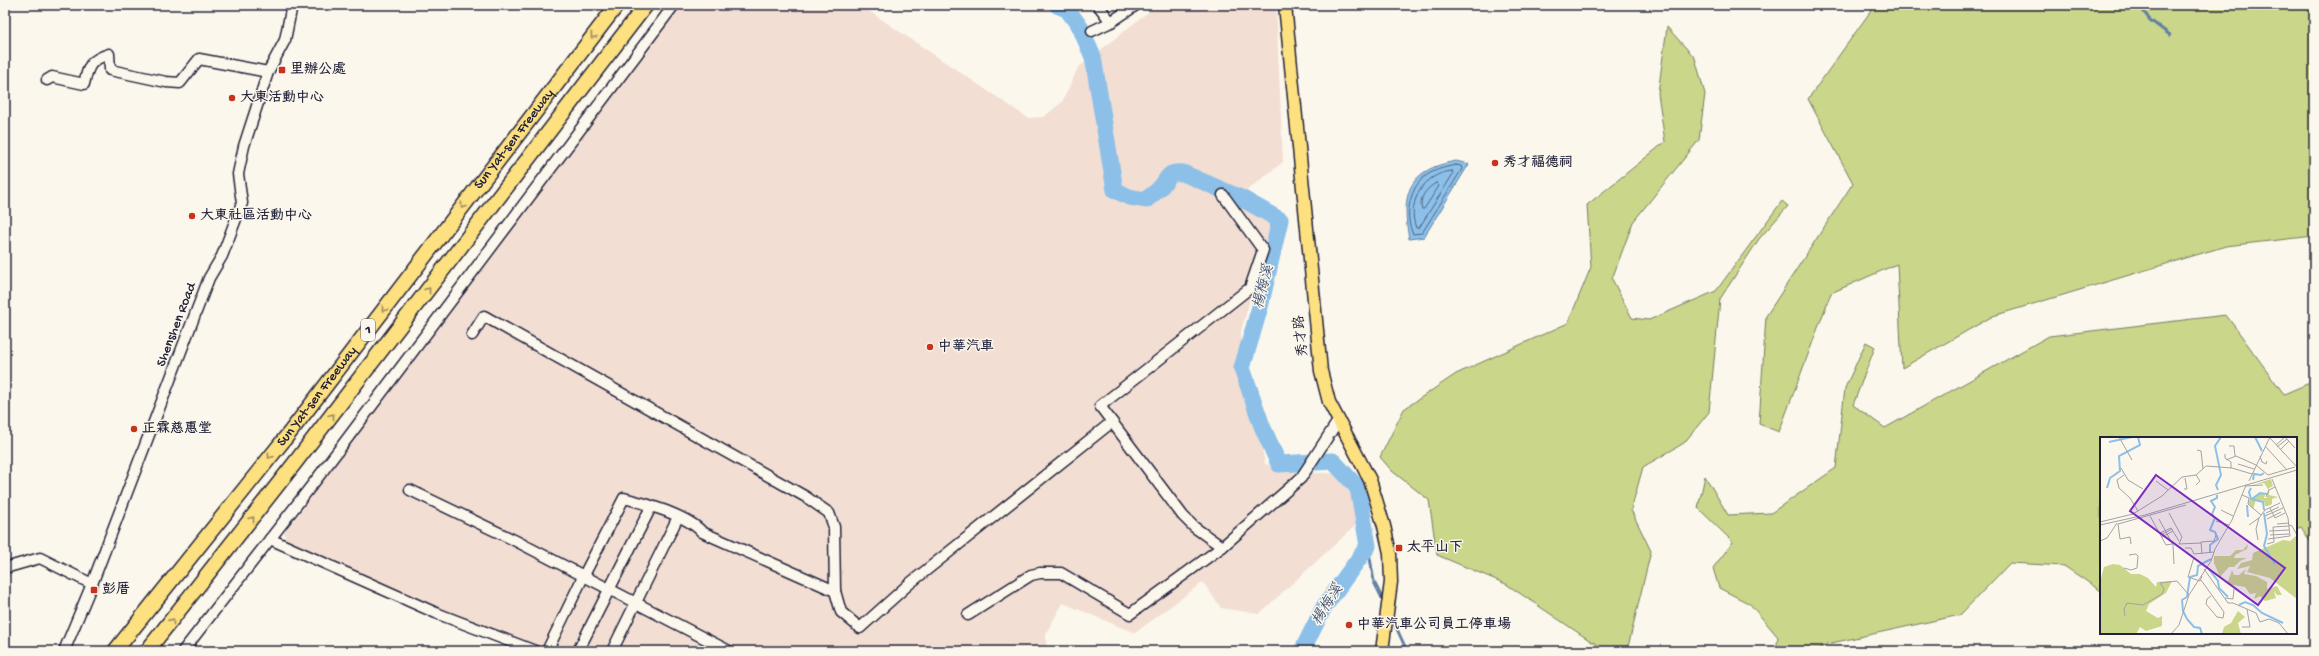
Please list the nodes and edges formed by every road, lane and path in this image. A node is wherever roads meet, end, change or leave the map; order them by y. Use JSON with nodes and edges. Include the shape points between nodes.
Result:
{"nodes":[{"id":1,"x":292,"y":5,"type":"edge"},
{"id":2,"x":617,"y":5,"type":"edge"},
{"id":3,"x":646,"y":5,"type":"edge"},
{"id":4,"x":674,"y":5,"type":"edge"},
{"id":5,"x":1098,"y":5,"type":"edge"},
{"id":6,"x":1136,"y":5,"type":"edge"},
{"id":7,"x":1285,"y":5,"type":"edge"},
{"id":8,"x":1111,"y":22,"type":"junction"},
{"id":9,"x":1092,"y":31,"type":"dead end"},
{"id":10,"x":268,"y":72,"type":"junction"},
{"id":11,"x":47,"y":80,"type":"dead end"},
{"id":12,"x":1223,"y":195,"type":"dead end"},
{"id":13,"x":472,"y":335,"type":"dead end"},
{"id":14,"x":1338,"y":421,"type":"junction"},
{"id":15,"x":1112,"y":422,"type":"junction"},
{"id":16,"x":410,"y":490,"type":"dead end"},
{"id":17,"x":651,"y":507,"type":"junction"},
{"id":18,"x":678,"y":517,"type":"junction"},
{"id":19,"x":270,"y":539,"type":"junction"},
{"id":20,"x":1222,"y":547,"type":"junction"},
{"id":21,"x":5,"y":568,"type":"edge"},
{"id":22,"x":582,"y":577,"type":"junction"},
{"id":23,"x":92,"y":584,"type":"junction"},
{"id":24,"x":608,"y":590,"type":"junction"},
{"id":25,"x":835,"y":591,"type":"junction"},
{"id":26,"x":636,"y":603,"type":"junction"},
{"id":27,"x":968,"y":615,"type":"dead end"},
{"id":28,"x":64,"y":651,"type":"edge"},
{"id":29,"x":115,"y":651,"type":"edge"},
{"id":30,"x":147,"y":651,"type":"edge"},
{"id":31,"x":183,"y":651,"type":"edge"},
{"id":32,"x":535,"y":651,"type":"edge"},
{"id":33,"x":547,"y":651,"type":"edge"},
{"id":34,"x":578,"y":651,"type":"edge"},
{"id":35,"x":612,"y":651,"type":"edge"},
{"id":36,"x":729,"y":651,"type":"edge"},
{"id":37,"x":1382,"y":651,"type":"edge"}],
"edges":[{"from":1,"to":10,"type":"street","name":"Shenshen Road","via":[[285,40]]},
{"from":2,"to":29,"type":"highway","name":"Sun Yat-sen Freeway","number":"1","one_way":true,"via":[[291,430]]},
{"from":30,"to":3,"type":"highway","name":"Sun Yat-sen Freeway","number":"1","one_way":true,"via":[[294,464]]},
{"from":4,"to":19,"type":"street"},
{"from":5,"to":8,"type":"street"},
{"from":6,"to":8,"type":"street"},
{"from":7,"to":14,"type":"main road","name":"秀才路","via":[[1320,358],[1330,402]]},
{"from":8,"to":9,"type":"street"},
{"from":10,"to":11,"type":"street","via":[[199,59],[180,83],[166,82],[110,70],[109,54],[91,63],[87,68],[84,84],[52,77]]},
{"from":10,"to":23,"type":"street","name":"Shenshen Road","via":[[244,146],[238,174],[242,204],[222,256],[210,278]]},
{"from":12,"to":15,"type":"street","via":[[1263,250],[1250,288],[1100,406]]},
{"from":13,"to":25,"type":"street","via":[[484,316],[806,497],[829,514],[834,527]]},
{"from":14,"to":20,"type":"street","via":[[1301,478]]},
{"from":14,"to":37,"type":"main road","name":"秀才路","via":[[1370,480],[1390,553],[1391,582]]},
{"from":15,"to":20,"type":"street","via":[[1183,516]]},
{"from":15,"to":25,"type":"street","via":[[909,584],[860,628],[841,612]]},
{"from":16,"to":22,"type":"street","via":[[514,540]]},
{"from":17,"to":18,"type":"street"},
{"from":17,"to":22,"type":"street","via":[[624,498]]},
{"from":17,"to":24,"type":"street"},
{"from":18,"to":25,"type":"street","via":[[697,526],[702,532]]},
{"from":18,"to":26,"type":"street"},
{"from":19,"to":31,"type":"street"},
{"from":19,"to":32,"type":"street","via":[[436,613]]},
{"from":20,"to":27,"type":"street","via":[[1130,614],[1061,573],[1040,573],[1032,575]]},
{"from":21,"to":23,"type":"street","via":[[40,558]]},
{"from":22,"to":24,"type":"street"},
{"from":22,"to":33,"type":"street"},
{"from":23,"to":28,"type":"street","name":"Shenshen Road"},
{"from":24,"to":26,"type":"street"},
{"from":24,"to":34,"type":"street"},
{"from":26,"to":35,"type":"street"},
{"from":26,"to":36,"type":"street"}]}
